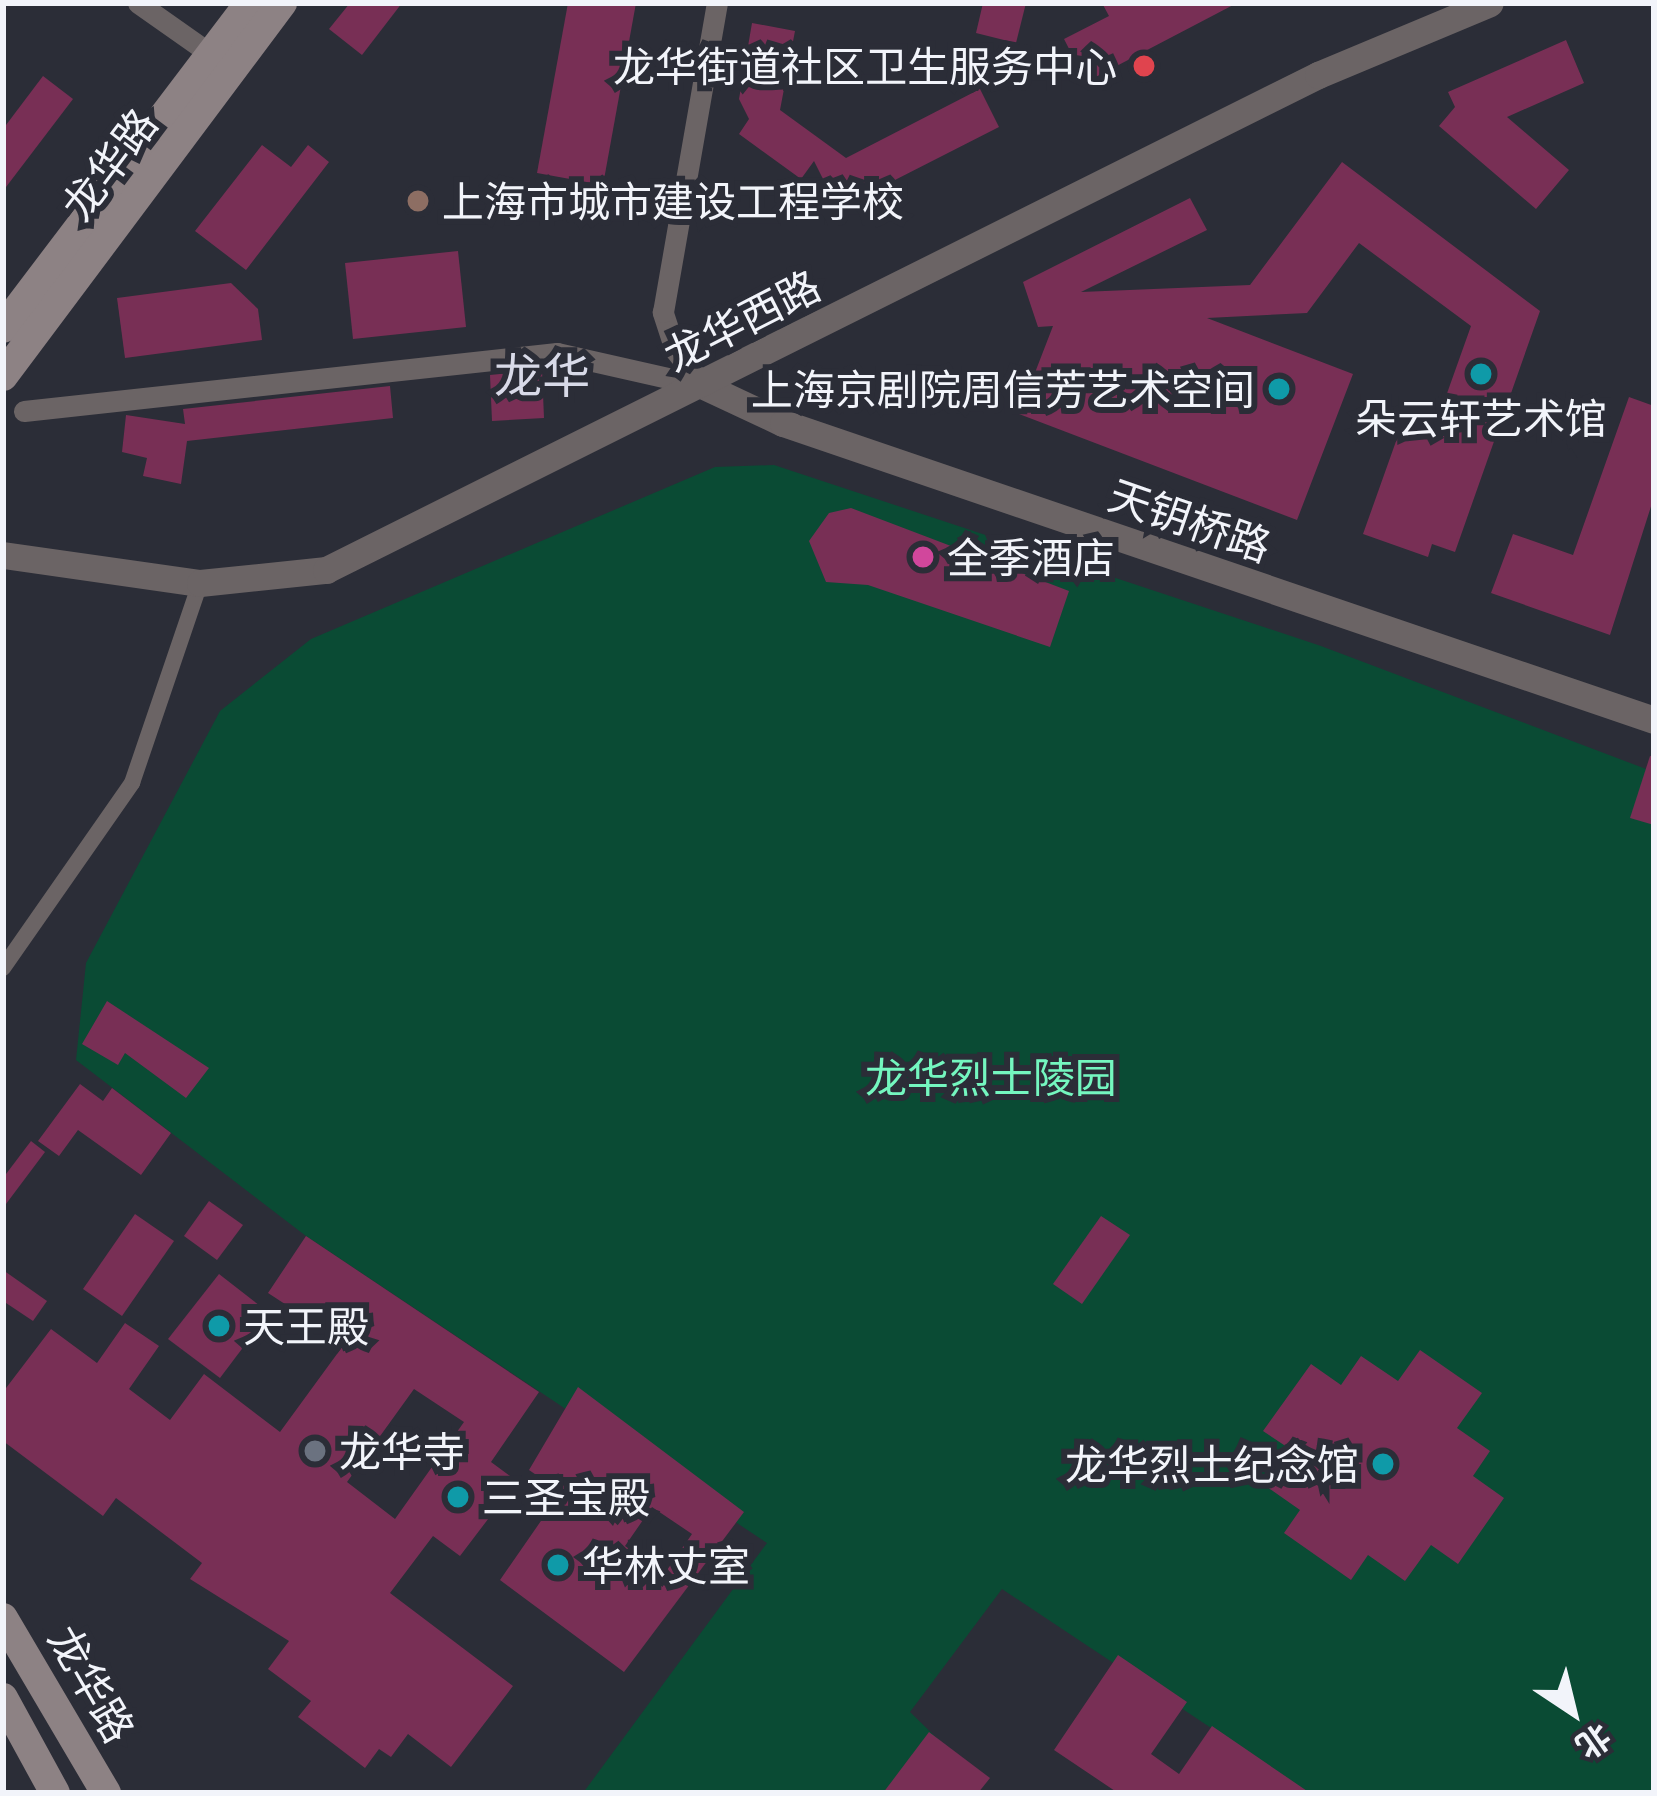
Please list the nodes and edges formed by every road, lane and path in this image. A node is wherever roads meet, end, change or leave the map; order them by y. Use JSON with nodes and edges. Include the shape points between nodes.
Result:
{"nodes":[{"id":1,"x":138,"y":3,"type":"edge"},
{"id":2,"x":250,"y":3,"type":"edge"},
{"id":3,"x":282,"y":3,"type":"edge"},
{"id":4,"x":717,"y":3,"type":"edge"},
{"id":5,"x":1490,"y":3,"type":"edge"},
{"id":6,"x":222,"y":62,"type":"junction"},
{"id":7,"x":3,"y":328,"type":"edge"},
{"id":8,"x":3,"y":376,"type":"edge"},
{"id":9,"x":704,"y":386,"type":"junction"},
{"id":10,"x":24,"y":411,"type":"dead end"},
{"id":11,"x":3,"y":555,"type":"edge"},
{"id":12,"x":200,"y":583,"type":"junction"},
{"id":13,"x":1654,"y":720,"type":"edge"},
{"id":14,"x":3,"y":968,"type":"edge"},
{"id":15,"x":3,"y":1618,"type":"edge"},
{"id":16,"x":3,"y":1698,"type":"edge"},
{"id":17,"x":55,"y":1793,"type":"edge"},
{"id":18,"x":106,"y":1793,"type":"edge"}],
"edges":[{"from":1,"to":6,"type":"street"},
{"from":2,"to":6,"type":"main road","name":"龙华路"},
{"from":3,"to":6,"type":"main road","name":"龙华路"},
{"from":4,"to":9,"type":"street","via":[[663,312],[675,350]]},
{"from":5,"to":9,"type":"street","name":"龙华西路","via":[[1318,75]]},
{"from":6,"to":7,"type":"main road","name":"龙华路"},
{"from":6,"to":8,"type":"main road","name":"龙华路"},
{"from":9,"to":10,"type":"street","via":[[557,353]]},
{"from":9,"to":12,"type":"street","name":"龙华西路","via":[[326,570]]},
{"from":9,"to":13,"type":"street","name":"天钥桥路","via":[[783,423]]},
{"from":11,"to":12,"type":"street","name":"龙华西路"},
{"from":12,"to":14,"type":"street","via":[[132,783]]},
{"from":15,"to":18,"type":"main road","name":"龙华路"},
{"from":16,"to":17,"type":"main road","name":"龙华路"}]}
